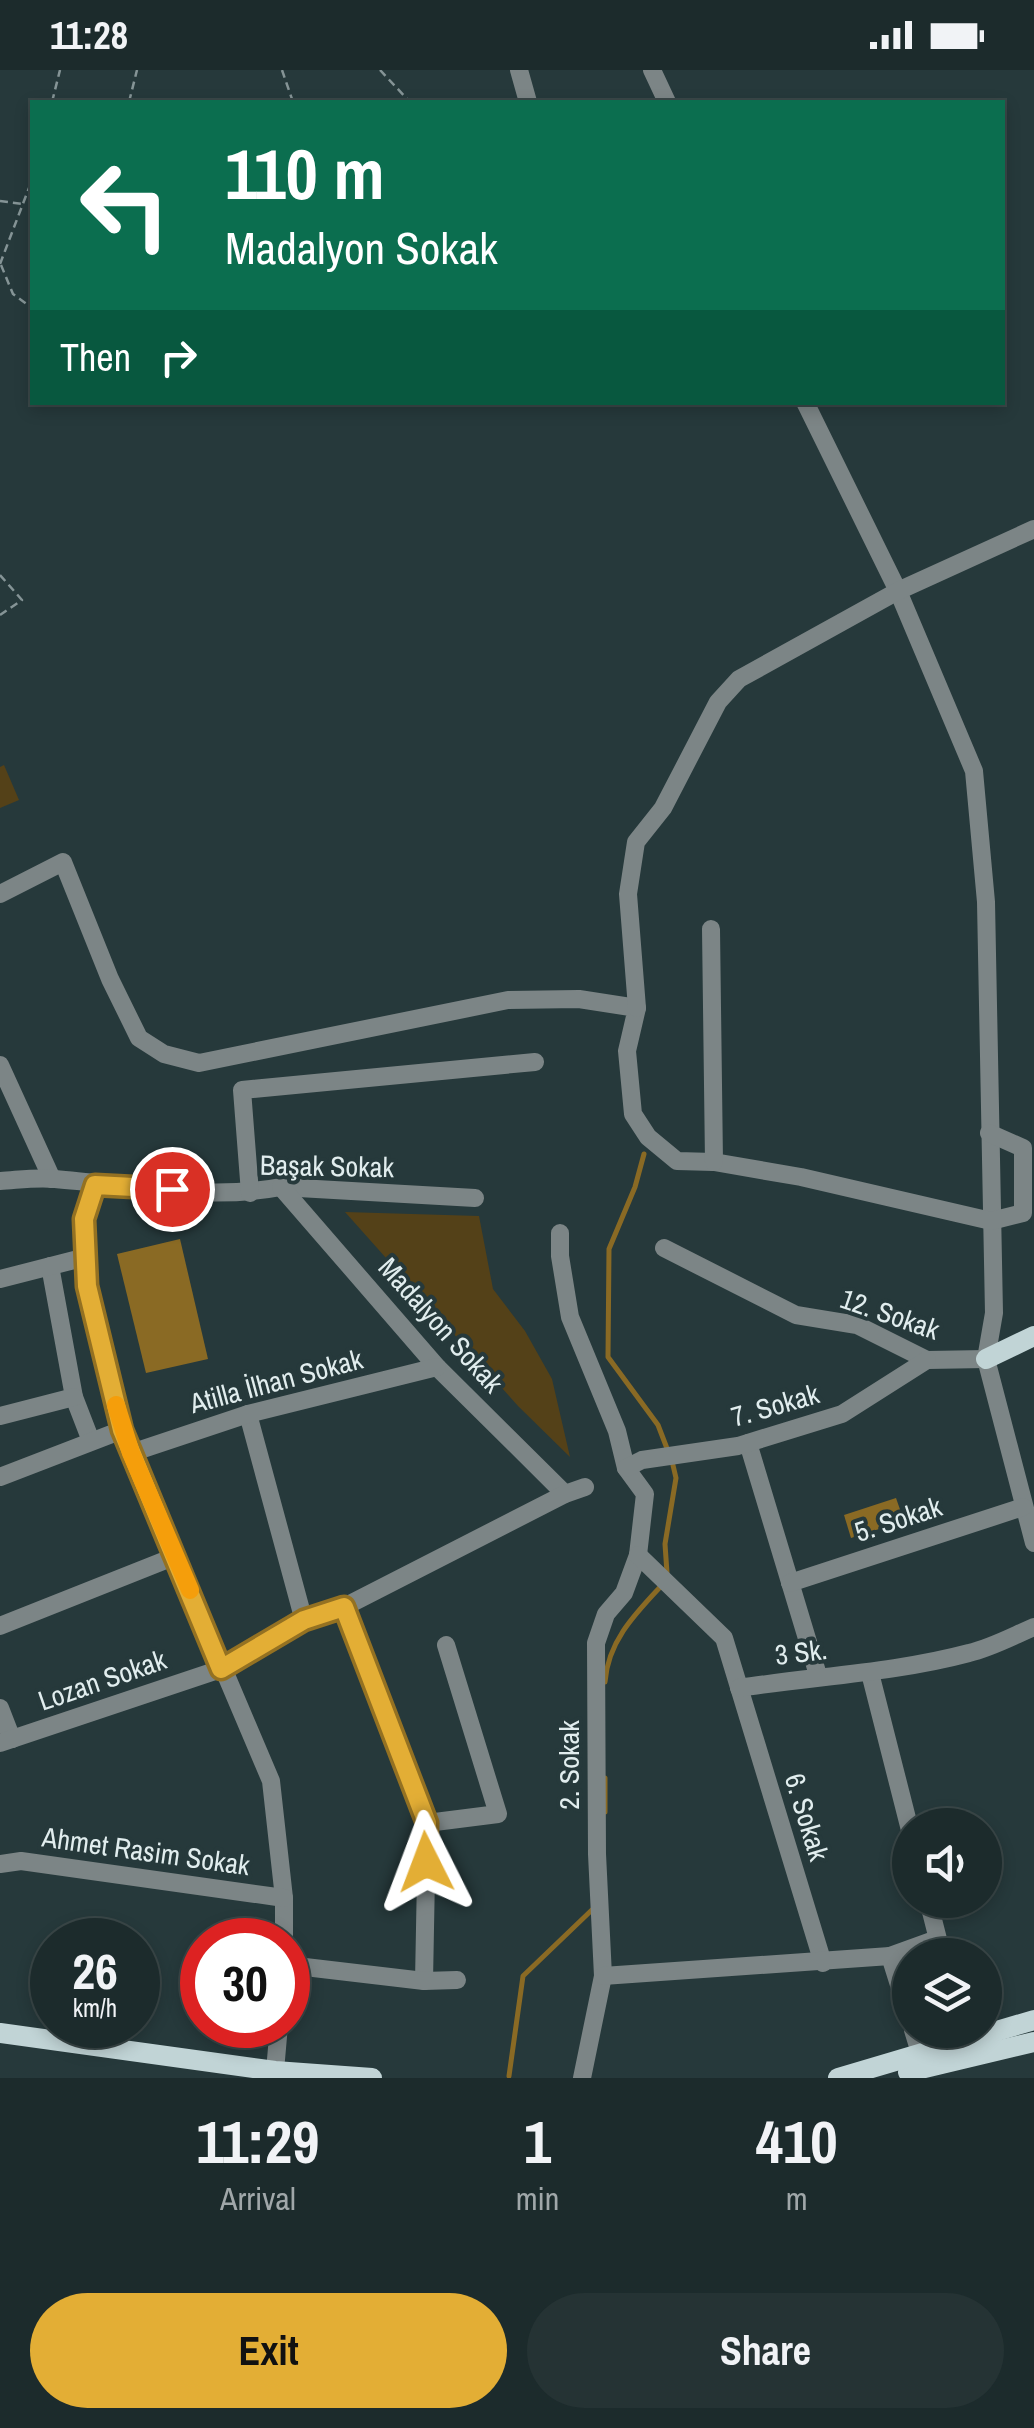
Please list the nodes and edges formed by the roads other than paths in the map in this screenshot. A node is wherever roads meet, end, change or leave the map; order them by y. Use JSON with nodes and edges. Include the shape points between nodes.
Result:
{"nodes":[{"id":1,"x":519,"y":70,"type":"edge"},
{"id":2,"x":652,"y":70,"type":"edge"},
{"id":3,"x":527,"y":100,"type":"edge"},
{"id":4,"x":665,"y":100,"type":"edge"},
{"id":5,"x":806,"y":405,"type":"edge"},
{"id":6,"x":1034,"y":529,"type":"edge"},
{"id":7,"x":898,"y":591,"type":"junction"},
{"id":8,"x":0,"y":894,"type":"edge"},
{"id":9,"x":711,"y":929,"type":"dead end"},
{"id":10,"x":638,"y":1008,"type":"junction"},
{"id":11,"x":534,"y":1062,"type":"dead end"},
{"id":12,"x":0,"y":1064,"type":"edge"},
{"id":13,"x":988,"y":1133,"type":"junction"},
{"id":14,"x":714,"y":1162,"type":"junction"},
{"id":15,"x":52,"y":1178,"type":"junction"},
{"id":16,"x":0,"y":1181,"type":"edge"},
{"id":17,"x":95,"y":1185,"type":"junction"},
{"id":18,"x":282,"y":1188,"type":"junction"},
{"id":19,"x":250,"y":1193,"type":"junction"},
{"id":20,"x":475,"y":1198,"type":"dead end"},
{"id":21,"x":990,"y":1220,"type":"junction"},
{"id":22,"x":560,"y":1233,"type":"dead end"},
{"id":23,"x":664,"y":1248,"type":"dead end"},
{"id":24,"x":86,"y":1256,"type":"junction"},
{"id":25,"x":50,"y":1266,"type":"junction"},
{"id":26,"x":0,"y":1279,"type":"edge"},
{"id":27,"x":1034,"y":1336,"type":"edge"},
{"id":28,"x":986,"y":1359,"type":"junction"},
{"id":29,"x":927,"y":1360,"type":"junction"},
{"id":30,"x":438,"y":1367,"type":"junction"},
{"id":31,"x":74,"y":1396,"type":"junction"},
{"id":32,"x":248,"y":1414,"type":"junction"},
{"id":33,"x":0,"y":1416,"type":"edge"},
{"id":34,"x":122,"y":1430,"type":"junction"},
{"id":35,"x":91,"y":1441,"type":"junction"},
{"id":36,"x":748,"y":1444,"type":"junction"},
{"id":37,"x":131,"y":1453,"type":"junction"},
{"id":38,"x":626,"y":1468,"type":"junction"},
{"id":39,"x":0,"y":1477,"type":"edge"},
{"id":40,"x":585,"y":1487,"type":"dead end"},
{"id":41,"x":565,"y":1494,"type":"junction"},
{"id":42,"x":1024,"y":1508,"type":"junction"},
{"id":43,"x":1034,"y":1543,"type":"edge"},
{"id":44,"x":638,"y":1554,"type":"junction"},
{"id":45,"x":176,"y":1556,"type":"junction"},
{"id":46,"x":790,"y":1583,"type":"junction"},
{"id":47,"x":344,"y":1607,"type":"junction"},
{"id":48,"x":304,"y":1620,"type":"junction"},
{"id":49,"x":0,"y":1626,"type":"edge"},
{"id":50,"x":1034,"y":1628,"type":"edge"},
{"id":51,"x":446,"y":1646,"type":"dead end"},
{"id":52,"x":221,"y":1669,"type":"junction"},
{"id":53,"x":870,"y":1673,"type":"junction"},
{"id":54,"x":818,"y":1675,"type":"junction"},
{"id":55,"x":739,"y":1688,"type":"junction"},
{"id":56,"x":0,"y":1708,"type":"edge"},
{"id":57,"x":6,"y":1741,"type":"edge"},
{"id":58,"x":904,"y":1808,"type":"edge"},
{"id":59,"x":427,"y":1823,"type":"junction"},
{"id":60,"x":0,"y":1864,"type":"edge"},
{"id":61,"x":284,"y":1898,"type":"junction"},
{"id":62,"x":284,"y":1918,"type":"edge"},
{"id":63,"x":890,"y":1956,"type":"joint"},
{"id":64,"x":892,"y":1962,"type":"edge"},
{"id":65,"x":823,"y":1963,"type":"junction"},
{"id":66,"x":310,"y":1967,"type":"edge"},
{"id":67,"x":603,"y":1976,"type":"junction"},
{"id":68,"x":424,"y":1980,"type":"junction"},
{"id":69,"x":457,"y":1980,"type":"dead end"},
{"id":70,"x":1034,"y":2020,"type":"edge"},
{"id":71,"x":1002,"y":2027,"type":"edge"},
{"id":72,"x":0,"y":2033,"type":"edge"},
{"id":73,"x":1034,"y":2042,"type":"edge"},
{"id":74,"x":277,"y":2048,"type":"edge"},
{"id":75,"x":919,"y":2048,"type":"edge"},
{"id":76,"x":937,"y":2048,"type":"edge"},
{"id":77,"x":921,"y":2056,"type":"junction"},
{"id":78,"x":275,"y":2071,"type":"junction"},
{"id":79,"x":372,"y":2078,"type":"edge"},
{"id":80,"x":582,"y":2078,"type":"edge"},
{"id":81,"x":838,"y":2078,"type":"edge"},
{"id":82,"x":882,"y":2078,"type":"edge"}],
"edges":[{"from":1,"to":3,"type":"street"},
{"from":2,"to":4,"type":"street"},
{"from":5,"to":7,"type":"street"},
{"from":6,"to":7,"type":"street"},
{"from":7,"to":10,"type":"street","via":[[740,679],[718,702],[662,808],[636,842],[628,894]]},
{"from":7,"to":13,"type":"street","via":[[974,771],[986,902]]},
{"from":8,"to":10,"type":"street","via":[[63,862],[139,1038],[164,1054],[200,1063],[508,1000],[580,998]]},
{"from":9,"to":14,"type":"street"},
{"from":10,"to":14,"type":"street","via":[[627,1051],[634,1114],[648,1136],[678,1160]]},
{"from":11,"to":19,"type":"street","via":[[242,1090]]},
{"from":12,"to":15,"type":"street"},
{"from":13,"to":21,"type":"street"},
{"from":13,"to":21,"type":"street","via":[[1023,1148],[1023,1214]]},
{"from":14,"to":21,"type":"street"},
{"from":15,"to":16,"type":"street","name":"Başak Sokak"},
{"from":15,"to":17,"type":"street","name":"Başak Sokak"},
{"from":17,"to":19,"type":"street","name":"Başak Sokak"},
{"from":17,"to":24,"type":"street","via":[[84,1219]]},
{"from":18,"to":19,"type":"street","name":"Başak Sokak"},
{"from":18,"to":20,"type":"street","name":"Başak Sokak"},
{"from":18,"to":30,"type":"street","name":"Madalyon Sokak"},
{"from":21,"to":28,"type":"street","via":[[994,1314]]},
{"from":22,"to":38,"type":"street","name":"2. Sokak","via":[[570,1317]]},
{"from":23,"to":29,"type":"street","name":"12. Sokak","via":[[796,1315],[857,1325]]},
{"from":24,"to":25,"type":"street"},
{"from":24,"to":34,"type":"street","via":[[87,1286]]},
{"from":25,"to":26,"type":"street"},
{"from":25,"to":31,"type":"street"},
{"from":27,"to":28,"type":"main road"},
{"from":28,"to":29,"type":"street","name":"12. Sokak"},
{"from":28,"to":42,"type":"street"},
{"from":29,"to":36,"type":"street","name":"7. Sokak","via":[[842,1414]]},
{"from":30,"to":32,"type":"street","name":"Atilla İlhan Sokak"},
{"from":30,"to":41,"type":"street","name":"Madalyon Sokak"},
{"from":31,"to":33,"type":"street"},
{"from":31,"to":35,"type":"street"},
{"from":32,"to":37,"type":"street","name":"Atilla İlhan Sokak"},
{"from":32,"to":48,"type":"street"},
{"from":34,"to":35,"type":"street"},
{"from":34,"to":37,"type":"street"},
{"from":35,"to":39,"type":"street"},
{"from":36,"to":38,"type":"street","name":"7. Sokak"},
{"from":36,"to":46,"type":"street"},
{"from":37,"to":45,"type":"street"},
{"from":38,"to":44,"type":"street","name":"2. Sokak","via":[[646,1494]]},
{"from":40,"to":41,"type":"street"},
{"from":41,"to":47,"type":"street"},
{"from":42,"to":43,"type":"street"},
{"from":42,"to":46,"type":"street","name":"5. Sokak"},
{"from":44,"to":55,"type":"street","name":"3 Sk.","via":[[724,1638]]},
{"from":44,"to":67,"type":"street","name":"2. Sokak","via":[[596,1643]]},
{"from":45,"to":49,"type":"street"},
{"from":45,"to":52,"type":"street"},
{"from":46,"to":54,"type":"street"},
{"from":47,"to":48,"type":"street"},
{"from":47,"to":59,"type":"street"},
{"from":48,"to":52,"type":"street"},
{"from":50,"to":53,"type":"street","name":"3 Sk.","via":[[972,1653]]},
{"from":51,"to":59,"type":"street","via":[[498,1814]]},
{"from":52,"to":57,"type":"street","name":"Lozan Sokak"},
{"from":52,"to":61,"type":"street","via":[[270,1782]]},
{"from":53,"to":54,"type":"street","name":"3 Sk."},
{"from":53,"to":58,"type":"street"},
{"from":54,"to":55,"type":"street","name":"3 Sk."},
{"from":55,"to":65,"type":"street","name":"6. Sokak"},
{"from":56,"to":57,"type":"street"},
{"from":59,"to":68,"type":"street"},
{"from":60,"to":61,"type":"street","name":"Ahmet Rasim Sokak","via":[[21,1861]]},
{"from":61,"to":62,"type":"street"},
{"from":63,"to":64,"type":"street"},
{"from":63,"to":65,"type":"street"},
{"from":65,"to":67,"type":"street"},
{"from":66,"to":68,"type":"street"},
{"from":67,"to":80,"type":"street","name":"2. Sokak"},
{"from":68,"to":69,"type":"street"},
{"from":70,"to":71,"type":"main road"},
{"from":72,"to":78,"type":"main road"},
{"from":73,"to":82,"type":"main road"},
{"from":74,"to":78,"type":"street"},
{"from":75,"to":77,"type":"street"},
{"from":76,"to":77,"type":"main road"},
{"from":77,"to":81,"type":"main road"},
{"from":78,"to":79,"type":"main road"}]}
